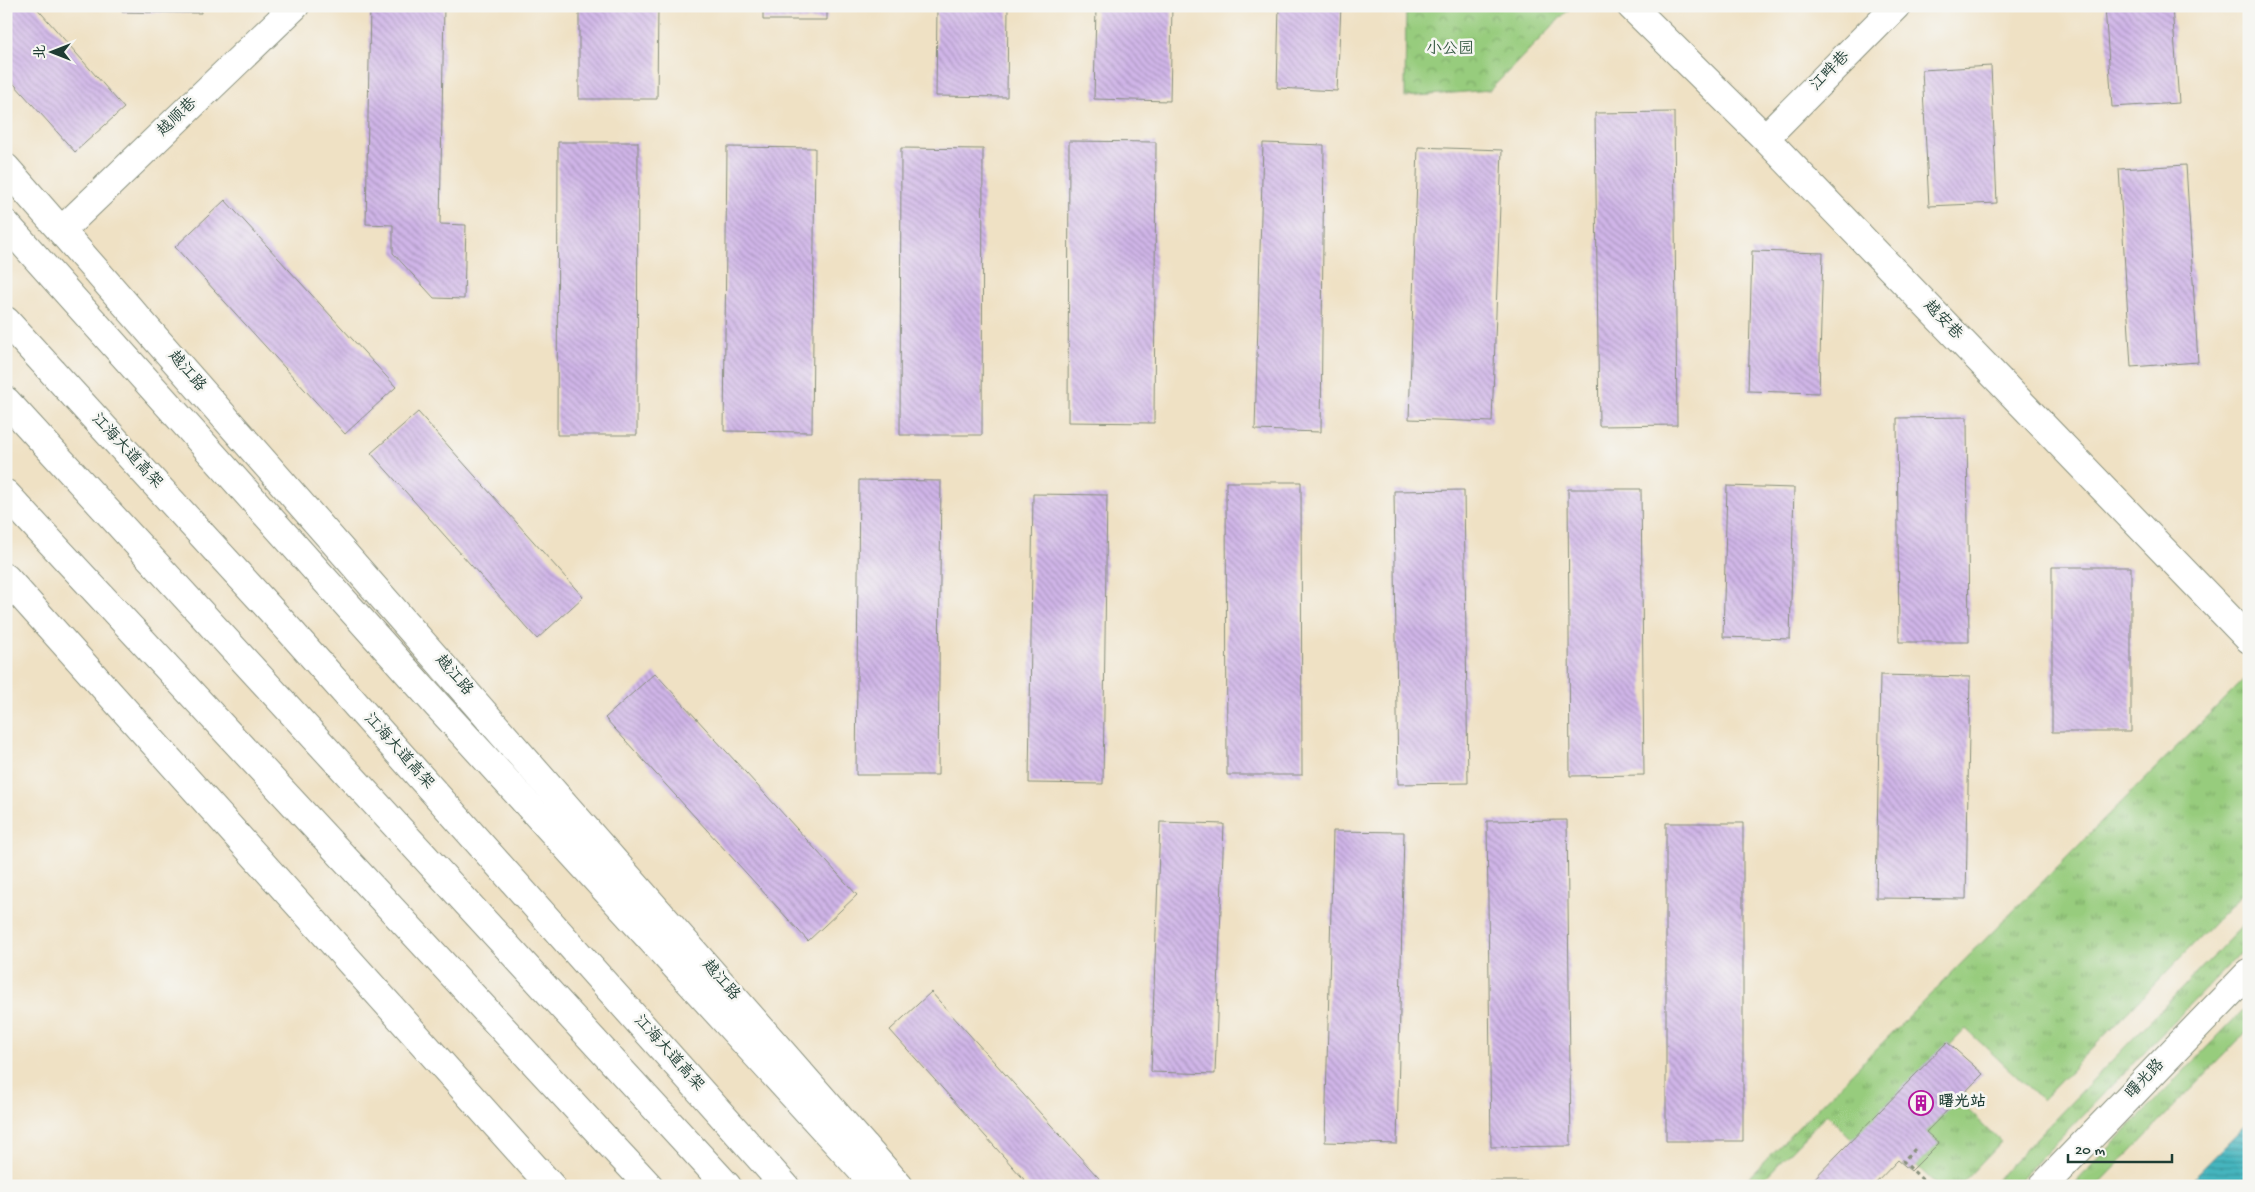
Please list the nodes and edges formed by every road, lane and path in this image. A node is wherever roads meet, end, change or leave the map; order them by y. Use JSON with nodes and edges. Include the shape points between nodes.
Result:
{"nodes":[{"id":1,"x":295,"y":6,"type":"edge"},
{"id":2,"x":1631,"y":6,"type":"edge"},
{"id":3,"x":1896,"y":6,"type":"edge"},
{"id":4,"x":1765,"y":138,"type":"junction"},
{"id":5,"x":6,"y":168,"type":"edge"},
{"id":6,"x":6,"y":224,"type":"edge"},
{"id":7,"x":62,"y":230,"type":"junction"},
{"id":8,"x":6,"y":321,"type":"edge"},
{"id":9,"x":6,"y":401,"type":"edge"},
{"id":10,"x":6,"y":494,"type":"edge"},
{"id":11,"x":6,"y":578,"type":"edge"},
{"id":12,"x":2249,"y":639,"type":"edge"},
{"id":13,"x":2249,"y":973,"type":"edge"},
{"id":14,"x":1915,"y":1149,"type":"dead end"},
{"id":15,"x":551,"y":1186,"type":"edge"},
{"id":16,"x":649,"y":1186,"type":"edge"},
{"id":17,"x":727,"y":1186,"type":"edge"},
{"id":18,"x":785,"y":1186,"type":"edge"},
{"id":19,"x":876,"y":1186,"type":"edge"},
{"id":20,"x":899,"y":1186,"type":"edge"},
{"id":21,"x":1929,"y":1186,"type":"edge"},
{"id":22,"x":2043,"y":1186,"type":"edge"}],
"edges":[{"from":1,"to":7,"type":"main road","name":"越顺巷"},
{"from":2,"to":4,"type":"main road","name":"越安巷"},
{"from":3,"to":4,"type":"main road","name":"江畔巷"},
{"from":4,"to":12,"type":"main road","name":"越安巷"},
{"from":5,"to":7,"type":"main road","name":"越江路"},
{"from":6,"to":19,"type":"main road","via":[[437,705]]},
{"from":7,"to":20,"type":"main road","name":"越江路"},
{"from":8,"to":18,"type":"main road","name":"江海大道高架","via":[[292,633]]},
{"from":9,"to":17,"type":"main road"},
{"from":10,"to":16,"type":"main road"},
{"from":11,"to":15,"type":"main road"},
{"from":13,"to":22,"type":"main road","name":"曙光路"},
{"from":14,"to":21,"type":"path","via":[[1903,1161]]}]}
